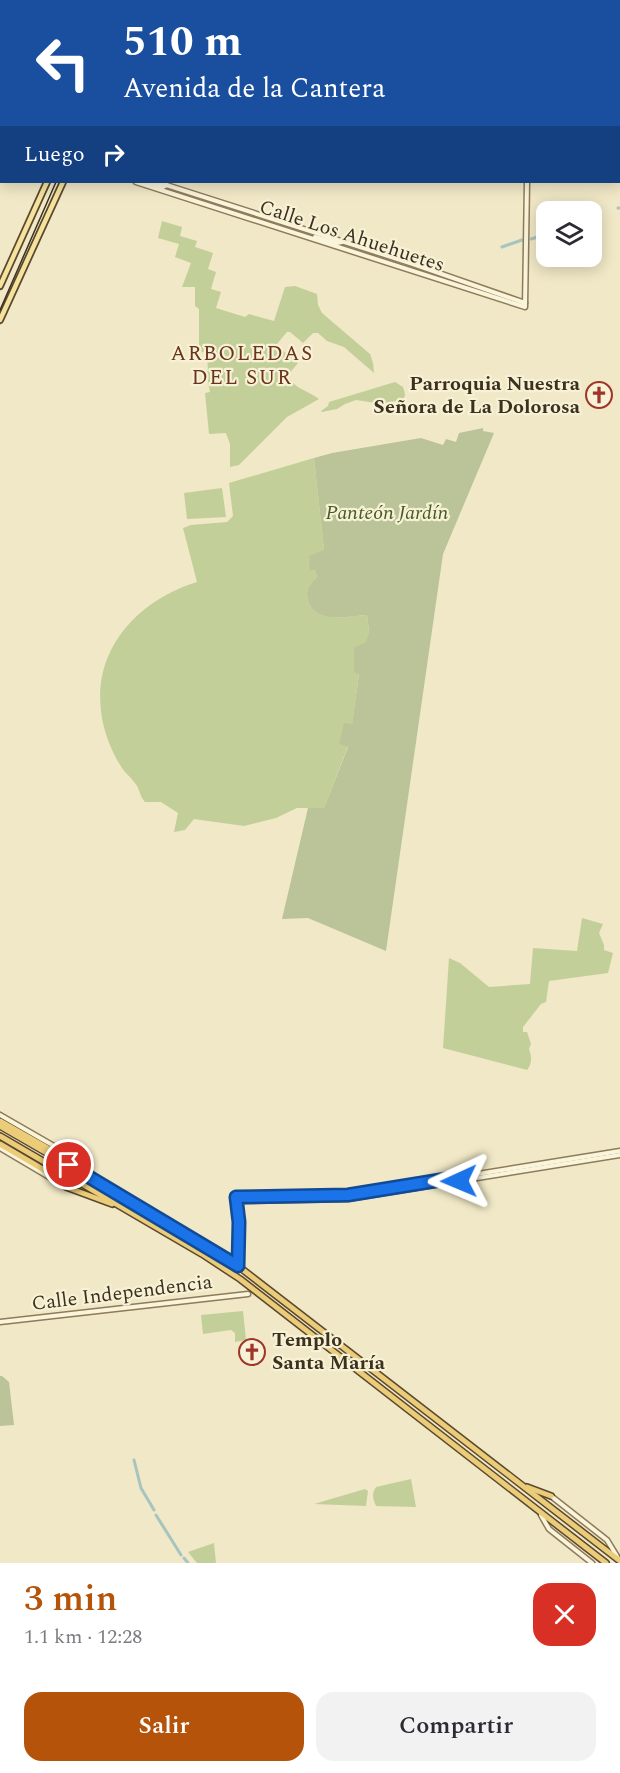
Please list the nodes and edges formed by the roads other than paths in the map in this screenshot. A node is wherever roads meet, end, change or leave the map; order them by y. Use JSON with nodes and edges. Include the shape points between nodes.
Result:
{"nodes":[{"id":1,"x":47,"y":183,"type":"edge"},
{"id":2,"x":63,"y":183,"type":"edge"},
{"id":3,"x":139,"y":183,"type":"edge"},
{"id":4,"x":149,"y":183,"type":"edge"},
{"id":5,"x":160,"y":183,"type":"edge"},
{"id":6,"x":526,"y":183,"type":"edge"},
{"id":7,"x":167,"y":185,"type":"junction"},
{"id":8,"x":303,"y":235,"type":"junction"},
{"id":9,"x":343,"y":242,"type":"junction"},
{"id":10,"x":0,"y":286,"type":"edge"},
{"id":11,"x":525,"y":305,"type":"junction"},
{"id":12,"x":0,"y":320,"type":"edge"},
{"id":13,"x":0,"y":1115,"type":"edge"},
{"id":14,"x":0,"y":1121,"type":"edge"},
{"id":15,"x":0,"y":1126,"type":"edge"},
{"id":16,"x":0,"y":1136,"type":"edge"},
{"id":17,"x":0,"y":1146,"type":"edge"},
{"id":18,"x":620,"y":1153,"type":"edge"},
{"id":19,"x":80,"y":1161,"type":"joint"},
{"id":20,"x":87,"y":1175,"type":"junction"},
{"id":21,"x":66,"y":1187,"type":"joint"},
{"id":22,"x":128,"y":1210,"type":"junction"},
{"id":23,"x":238,"y":1266,"type":"junction"},
{"id":24,"x":248,"y":1294,"type":"dead end"},
{"id":25,"x":0,"y":1322,"type":"edge"},
{"id":26,"x":522,"y":1486,"type":"junction"},
{"id":27,"x":551,"y":1496,"type":"joint"},
{"id":28,"x":538,"y":1509,"type":"junction"},
{"id":29,"x":620,"y":1561,"type":"edge"},
{"id":30,"x":592,"y":1563,"type":"edge"},
{"id":31,"x":606,"y":1563,"type":"edge"}],
"edges":[{"from":1,"to":10,"type":"main road"},
{"from":2,"to":12,"type":"main road"},
{"from":3,"to":8,"type":"street","name":"Calle Los Ahuehuetes"},
{"from":4,"to":7,"type":"street"},
{"from":5,"to":7,"type":"street","name":"Calle Los Ahuehuetes"},
{"from":6,"to":11,"type":"street"},
{"from":7,"to":9,"type":"street","name":"Calle Los Ahuehuetes"},
{"from":8,"to":9,"type":"street"},
{"from":8,"to":11,"type":"street","name":"Calle Los Ahuehuetes"},
{"from":9,"to":11,"type":"street","name":"Calle Los Ahuehuetes"},
{"from":13,"to":19,"type":"street"},
{"from":14,"to":17,"type":"highway","bridge":true,"via":[[71,1162],[73,1172],[63,1179]]},
{"from":15,"to":20,"type":"highway"},
{"from":16,"to":22,"type":"highway"},
{"from":17,"to":21,"type":"street"},
{"from":18,"to":23,"type":"street","via":[[348,1195],[237,1199]]},
{"from":19,"to":20,"type":"highway"},
{"from":20,"to":23,"type":"highway"},
{"from":21,"to":22,"type":"highway"},
{"from":22,"to":28,"type":"highway","via":[[240,1279]]},
{"from":23,"to":26,"type":"highway"},
{"from":24,"to":25,"type":"street","name":"Calle Independencia"},
{"from":26,"to":27,"type":"highway"},
{"from":26,"to":29,"type":"highway"},
{"from":27,"to":29,"type":"street","via":[[607,1540]]},
{"from":28,"to":30,"type":"street","via":[[549,1529]]},
{"from":28,"to":31,"type":"highway"}]}
